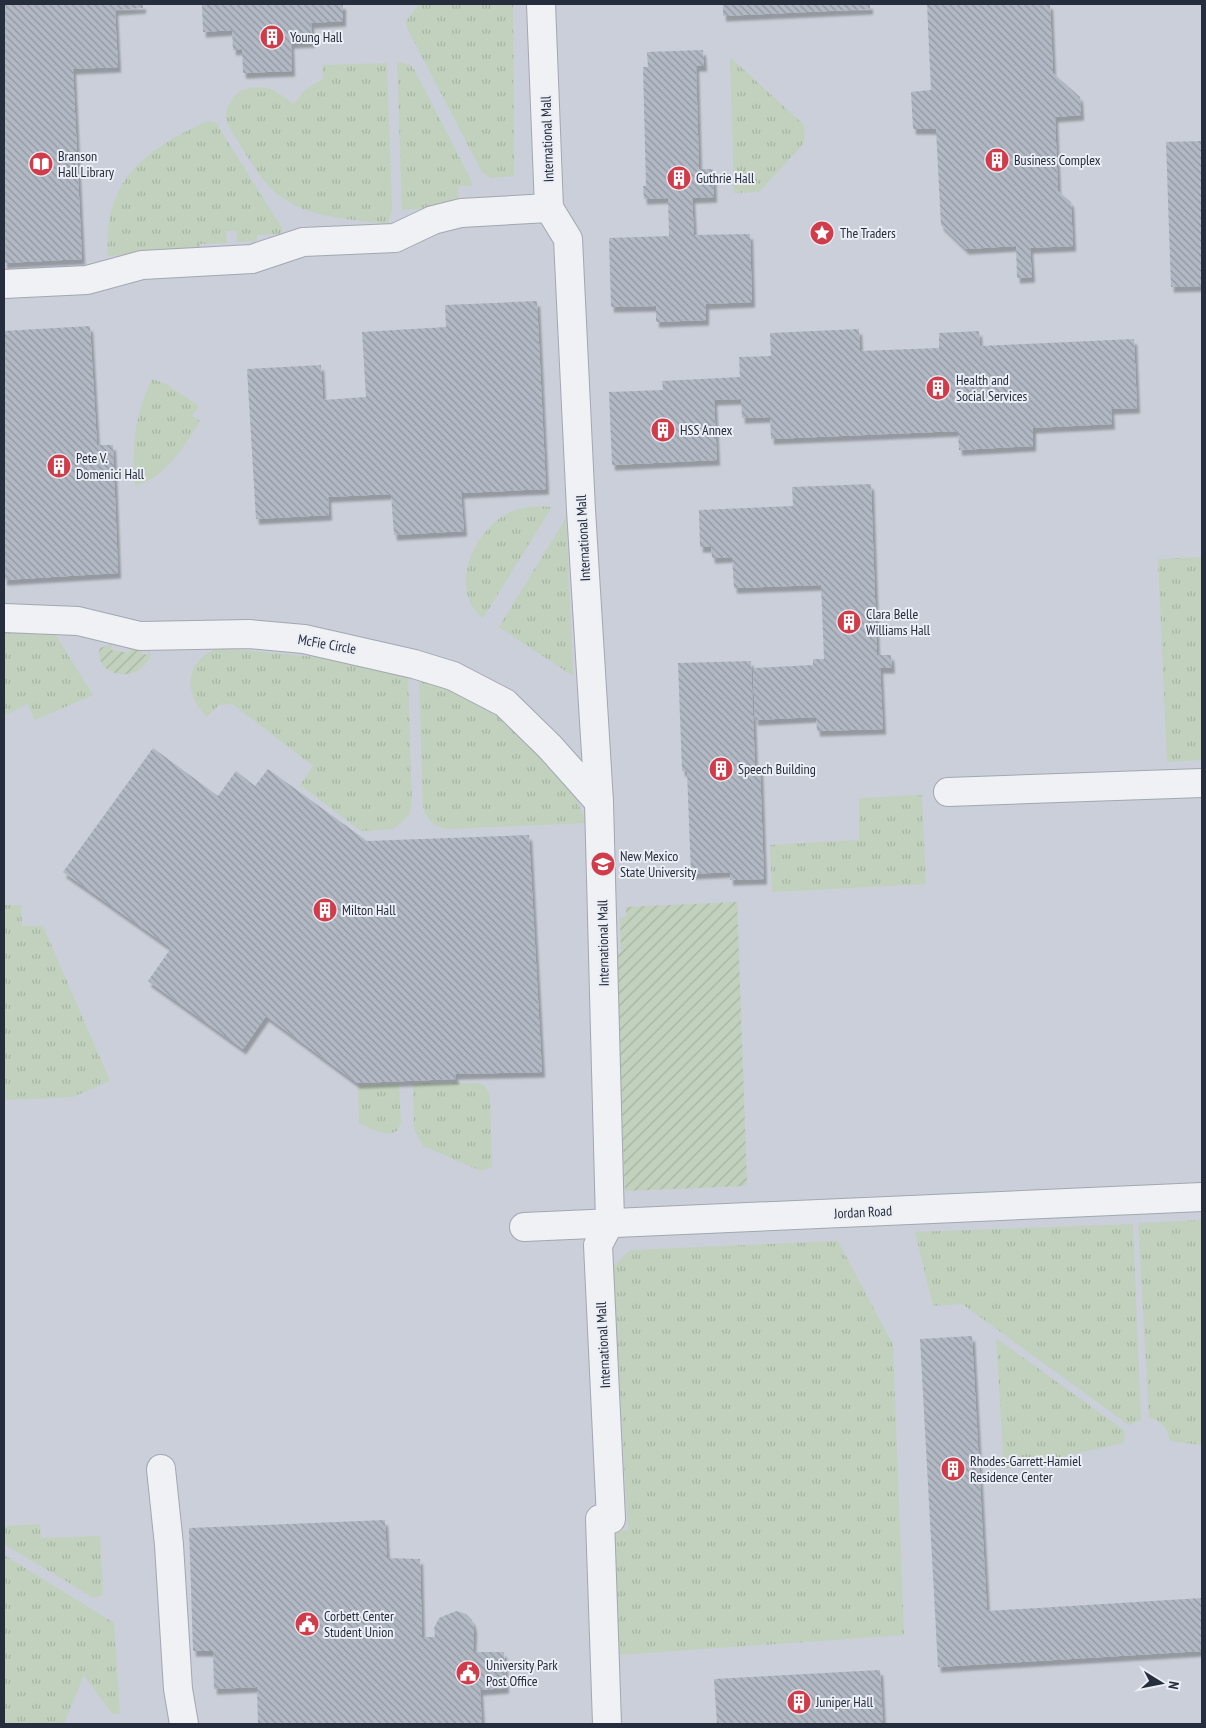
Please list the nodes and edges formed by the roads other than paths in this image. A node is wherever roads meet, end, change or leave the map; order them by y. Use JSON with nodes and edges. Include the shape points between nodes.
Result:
{"nodes":[{"id":1,"x":540,"y":4,"type":"edge"},
{"id":2,"x":549,"y":208,"type":"junction"},
{"id":3,"x":4,"y":284,"type":"edge"},
{"id":4,"x":4,"y":618,"type":"edge"},
{"id":5,"x":1202,"y":783,"type":"edge"},
{"id":6,"x":948,"y":792,"type":"dead end"},
{"id":7,"x":598,"y":802,"type":"junction"},
{"id":8,"x":1202,"y":1197,"type":"edge"},
{"id":9,"x":610,"y":1222,"type":"junction"},
{"id":10,"x":524,"y":1227,"type":"dead end"},
{"id":11,"x":161,"y":1469,"type":"dead end"},
{"id":12,"x":184,"y":1724,"type":"edge"},
{"id":13,"x":608,"y":1724,"type":"edge"}],
"edges":[{"from":1,"to":2,"type":"street","name":"International Mall"},
{"from":2,"to":3,"type":"street","via":[[461,213],[433,220],[395,238],[304,242],[252,259],[142,265],[87,280]]},
{"from":2,"to":7,"type":"street","name":"International Mall","via":[[568,239]]},
{"from":4,"to":7,"type":"street","name":"McFie Circle","via":[[78,621],[140,636],[249,634],[304,639],[454,676],[505,703],[550,747]]},
{"from":5,"to":6,"type":"street"},
{"from":7,"to":9,"type":"street","name":"International Mall"},
{"from":8,"to":9,"type":"street","name":"Jordan Road"},
{"from":9,"to":10,"type":"street","name":"Jordan Road"},
{"from":9,"to":13,"type":"street","name":"International Mall","via":[[598,1245],[611,1519],[600,1519]]},
{"from":11,"to":12,"type":"street","via":[[170,1545],[178,1689]]}]}
